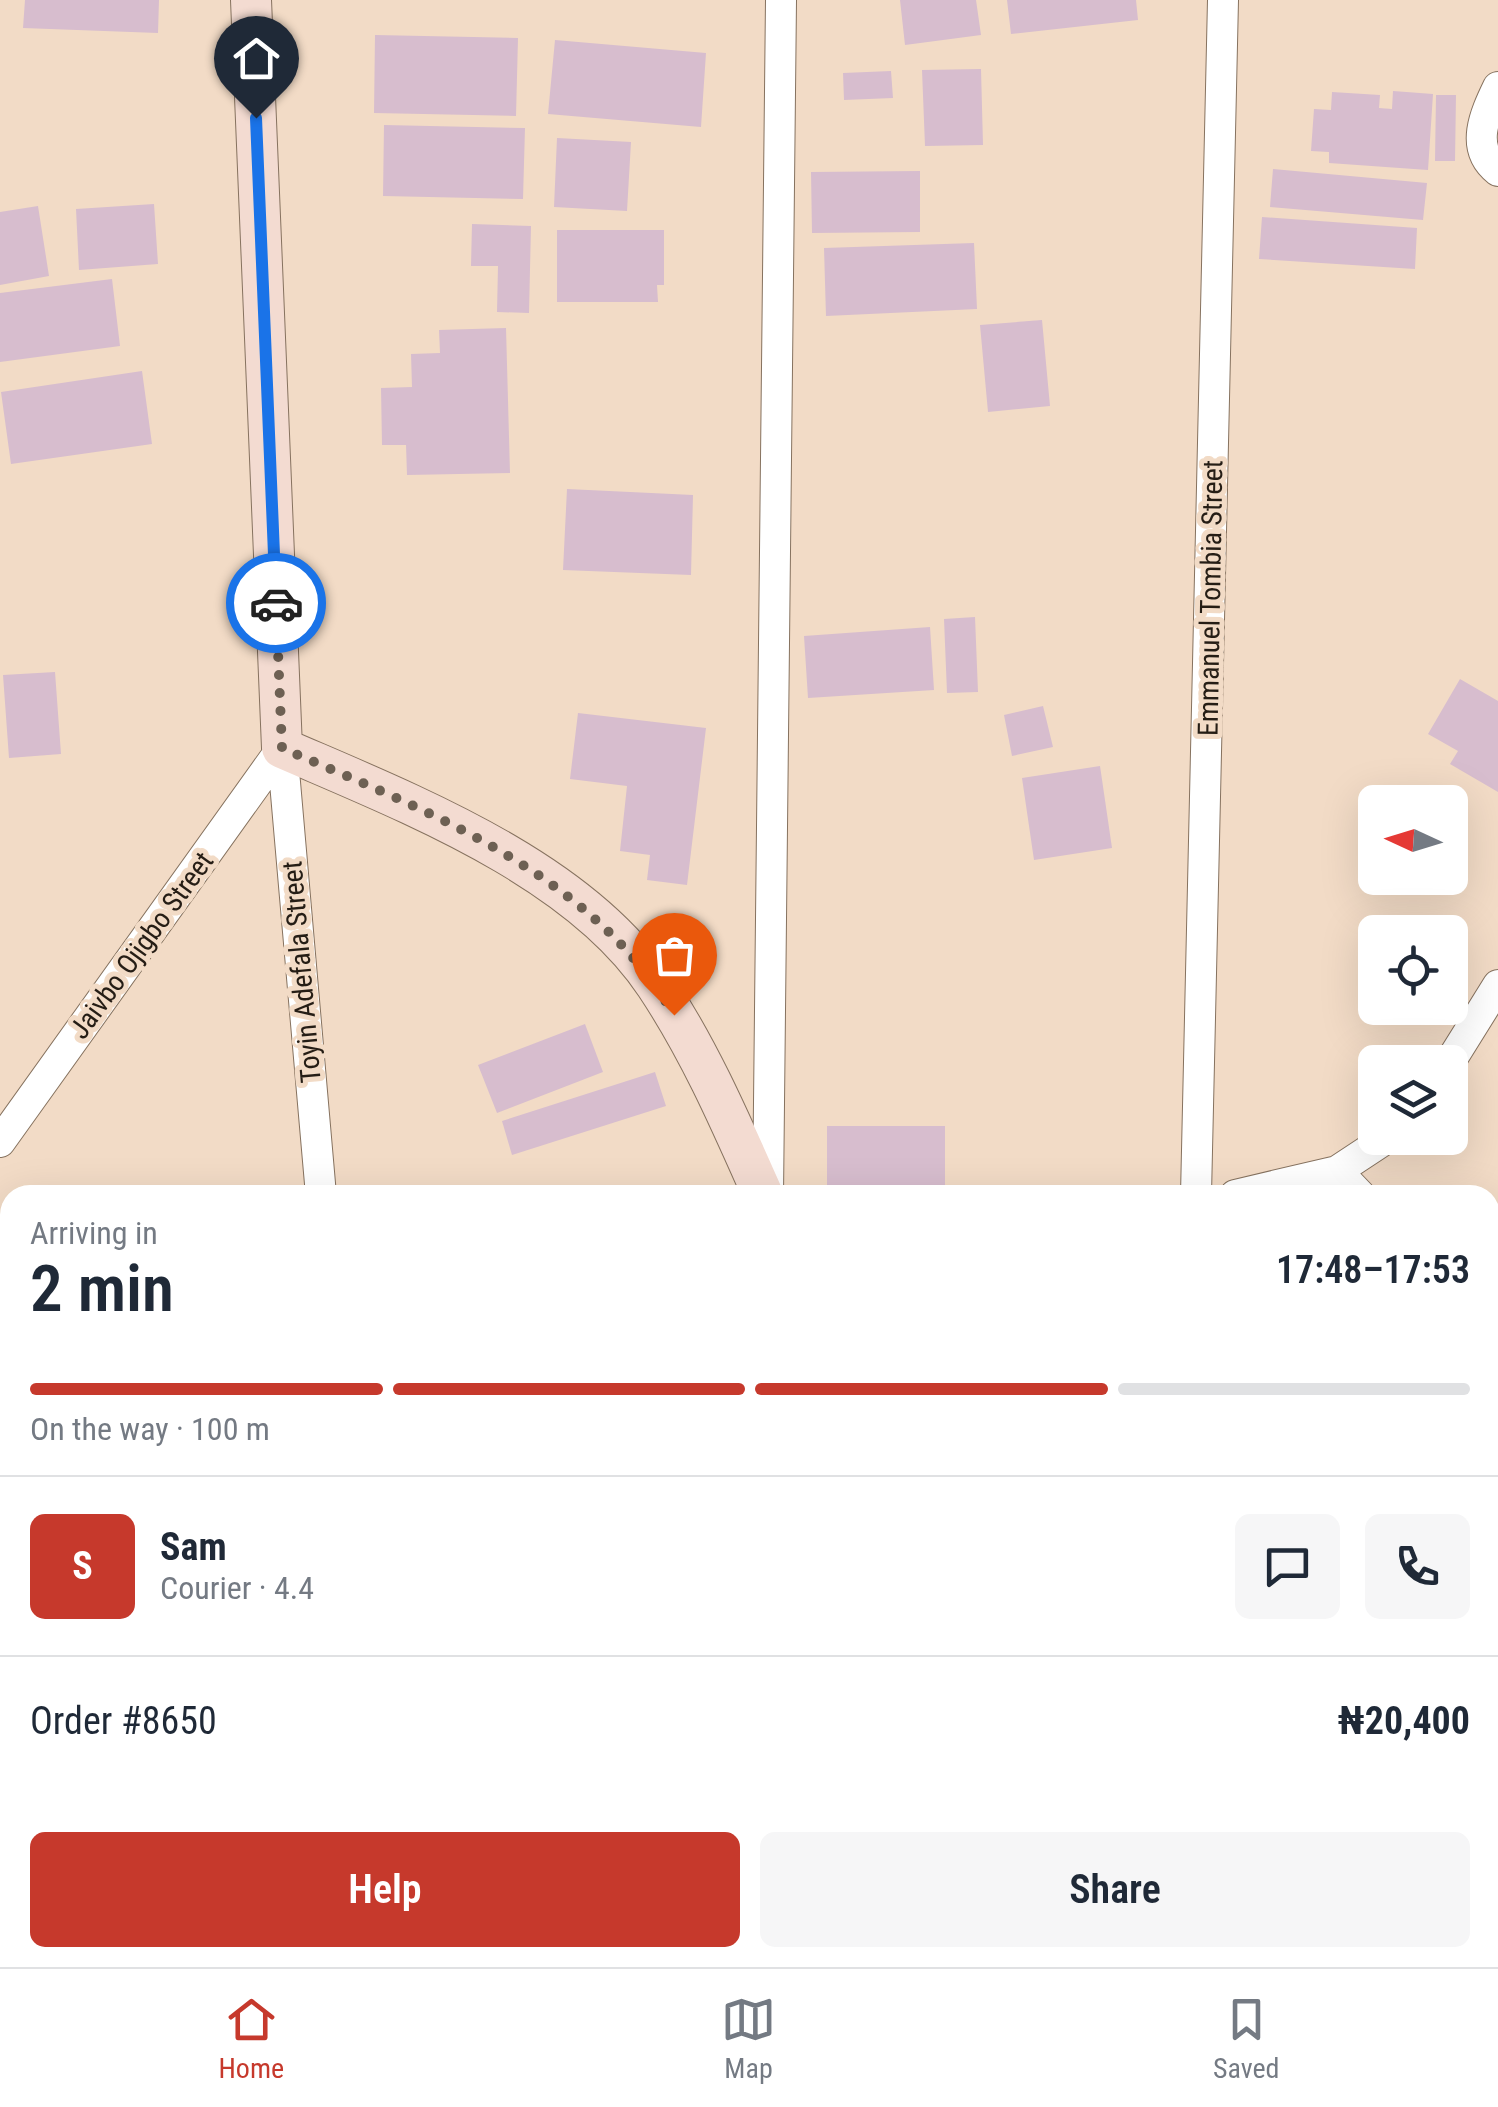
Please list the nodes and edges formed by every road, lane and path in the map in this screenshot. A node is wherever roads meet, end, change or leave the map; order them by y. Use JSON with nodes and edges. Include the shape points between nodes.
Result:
{"nodes":[{"id":1,"x":251,"y":0,"type":"edge"},
{"id":2,"x":781,"y":0,"type":"edge"},
{"id":3,"x":1223,"y":0,"type":"edge"},
{"id":4,"x":1498,"y":87,"type":"edge"},
{"id":5,"x":1498,"y":171,"type":"edge"},
{"id":6,"x":282,"y":748,"type":"junction"},
{"id":7,"x":1498,"y":985,"type":"edge"},
{"id":8,"x":1461,"y":1045,"type":"edge"},
{"id":9,"x":0,"y":1142,"type":"edge"},
{"id":10,"x":1362,"y":1155,"type":"edge"},
{"id":11,"x":1338,"y":1171,"type":"junction"},
{"id":12,"x":320,"y":1185,"type":"edge"},
{"id":13,"x":761,"y":1185,"type":"edge"},
{"id":14,"x":766,"y":1185,"type":"edge"},
{"id":15,"x":1196,"y":1185,"type":"edge"},
{"id":16,"x":1278,"y":1185,"type":"edge"},
{"id":17,"x":1351,"y":1185,"type":"edge"}],
"edges":[{"from":1,"to":6,"type":"street"},
{"from":2,"to":14,"type":"street"},
{"from":3,"to":15,"type":"street","name":"Emmanuel Tombia Street"},
{"from":4,"to":5,"type":"street","via":[[1480,138]]},
{"from":6,"to":9,"type":"street","name":"Jaivbo Ojigbo Street"},
{"from":6,"to":12,"type":"street","name":"Toyin Adefala Street"},
{"from":6,"to":13,"type":"street","via":[[451,822],[583,905],[654,982]]},
{"from":7,"to":8,"type":"street"},
{"from":10,"to":11,"type":"street"},
{"from":11,"to":16,"type":"street"},
{"from":11,"to":17,"type":"street"}]}
